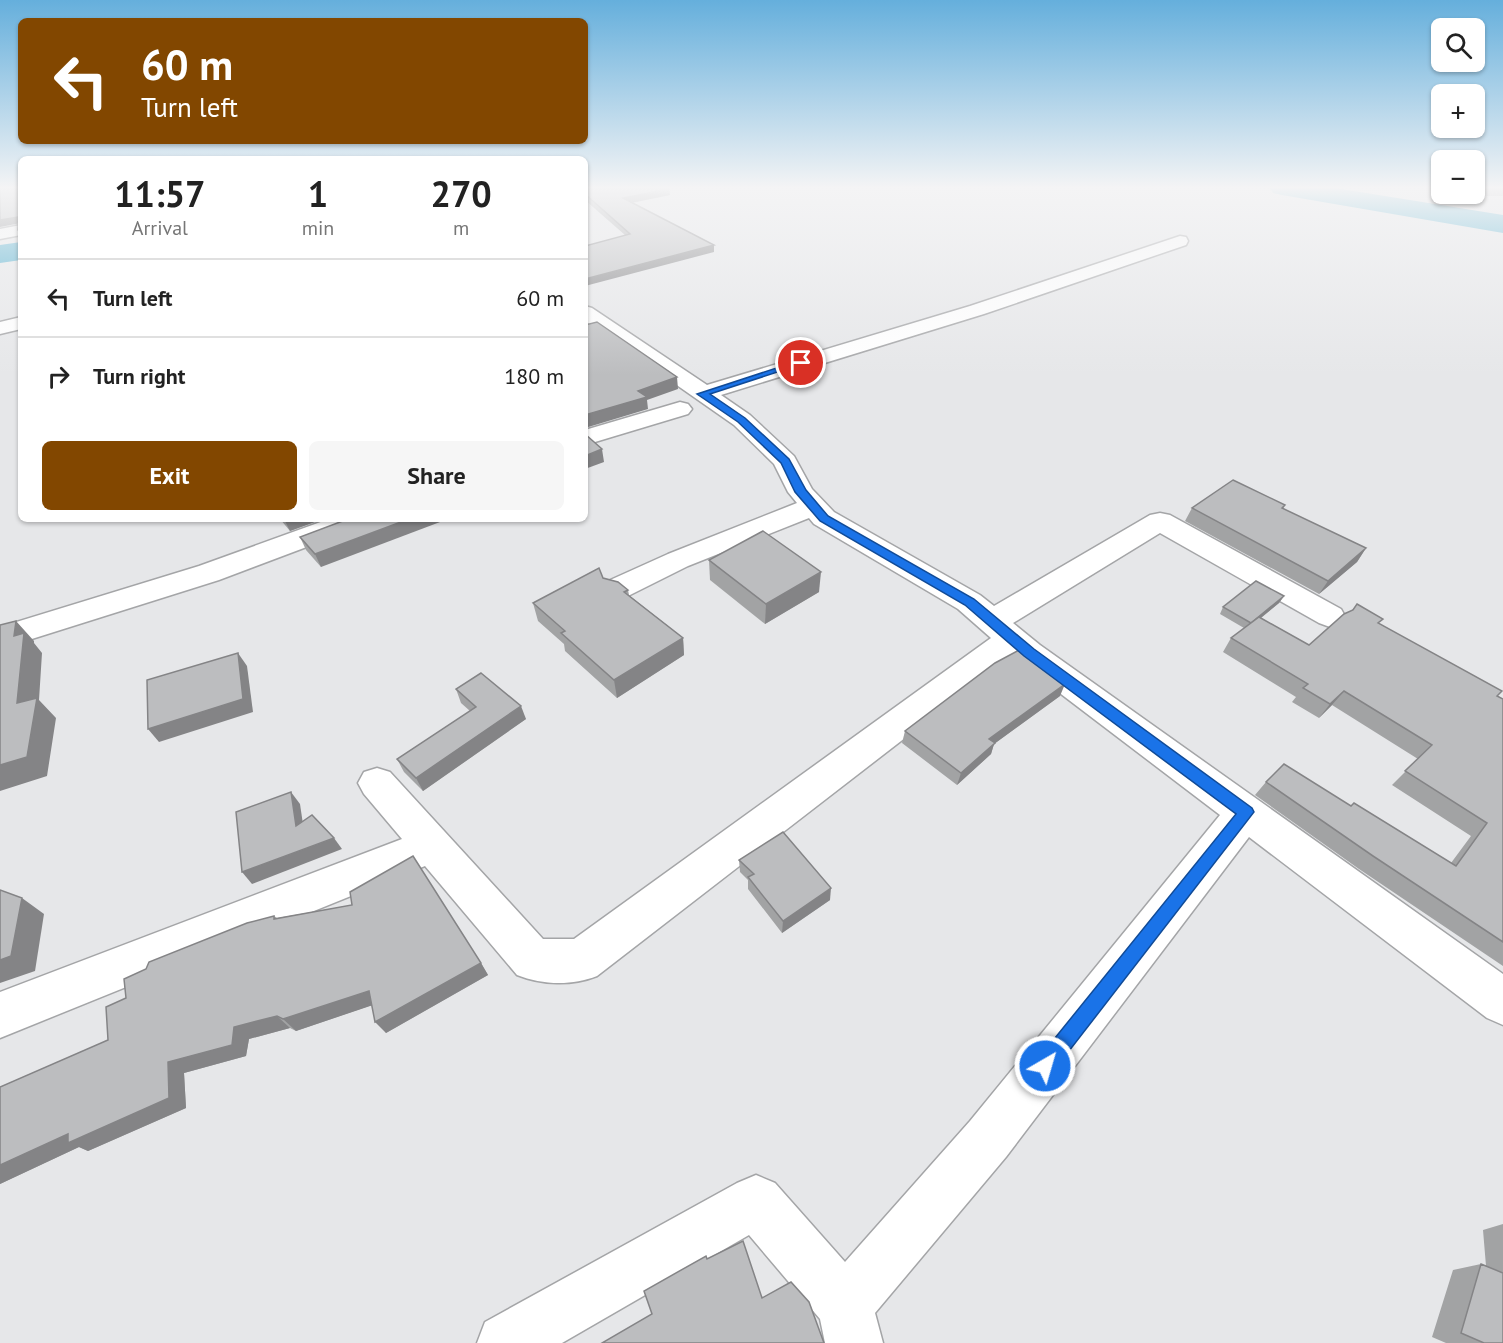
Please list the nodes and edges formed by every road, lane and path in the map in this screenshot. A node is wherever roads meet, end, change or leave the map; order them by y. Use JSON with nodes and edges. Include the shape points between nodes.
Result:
{"nodes":[{"id":1,"x":1154,"y":250,"type":"edge"},
{"id":2,"x":588,"y":315,"type":"edge"},
{"id":3,"x":18,"y":324,"type":"edge"},
{"id":4,"x":0,"y":328,"type":"edge"},
{"id":5,"x":691,"y":401,"type":"junction"},
{"id":6,"x":588,"y":437,"type":"edge"},
{"id":7,"x":814,"y":506,"type":"junction"},
{"id":8,"x":347,"y":522,"type":"edge"},
{"id":9,"x":619,"y":588,"type":"edge"},
{"id":10,"x":1330,"y":616,"type":"dead end"},
{"id":11,"x":1003,"y":629,"type":"junction"},
{"id":12,"x":0,"y":638,"type":"edge"},
{"id":13,"x":377,"y":783,"type":"dead end"},
{"id":14,"x":1246,"y":812,"type":"junction"},
{"id":15,"x":432,"y":844,"type":"junction"},
{"id":16,"x":1503,"y":1002,"type":"edge"},
{"id":17,"x":0,"y":1015,"type":"edge"},
{"id":18,"x":850,"y":1324,"type":"edge"},
{"id":19,"x":506,"y":1343,"type":"edge"}],
"edges":[{"from":1,"to":5,"type":"street"},
{"from":2,"to":5,"type":"street"},
{"from":3,"to":4,"type":"street"},
{"from":5,"to":6,"type":"street"},
{"from":5,"to":7,"type":"street","via":[[742,420],[785,461],[801,492]]},
{"from":7,"to":9,"type":"street"},
{"from":7,"to":11,"type":"street","via":[[824,518],[969,602]]},
{"from":8,"to":12,"type":"street","via":[[209,573]]},
{"from":10,"to":11,"type":"street","via":[[1160,521],[1082,569]]},
{"from":11,"to":14,"type":"street","via":[[1029,653]]},
{"from":11,"to":15,"type":"street","via":[[581,961],[533,960]]},
{"from":13,"to":15,"type":"street"},
{"from":14,"to":16,"type":"street"},
{"from":14,"to":18,"type":"street","via":[[987,1139]]},
{"from":15,"to":17,"type":"street"},
{"from":18,"to":19,"type":"street","via":[[756,1202]]}]}
